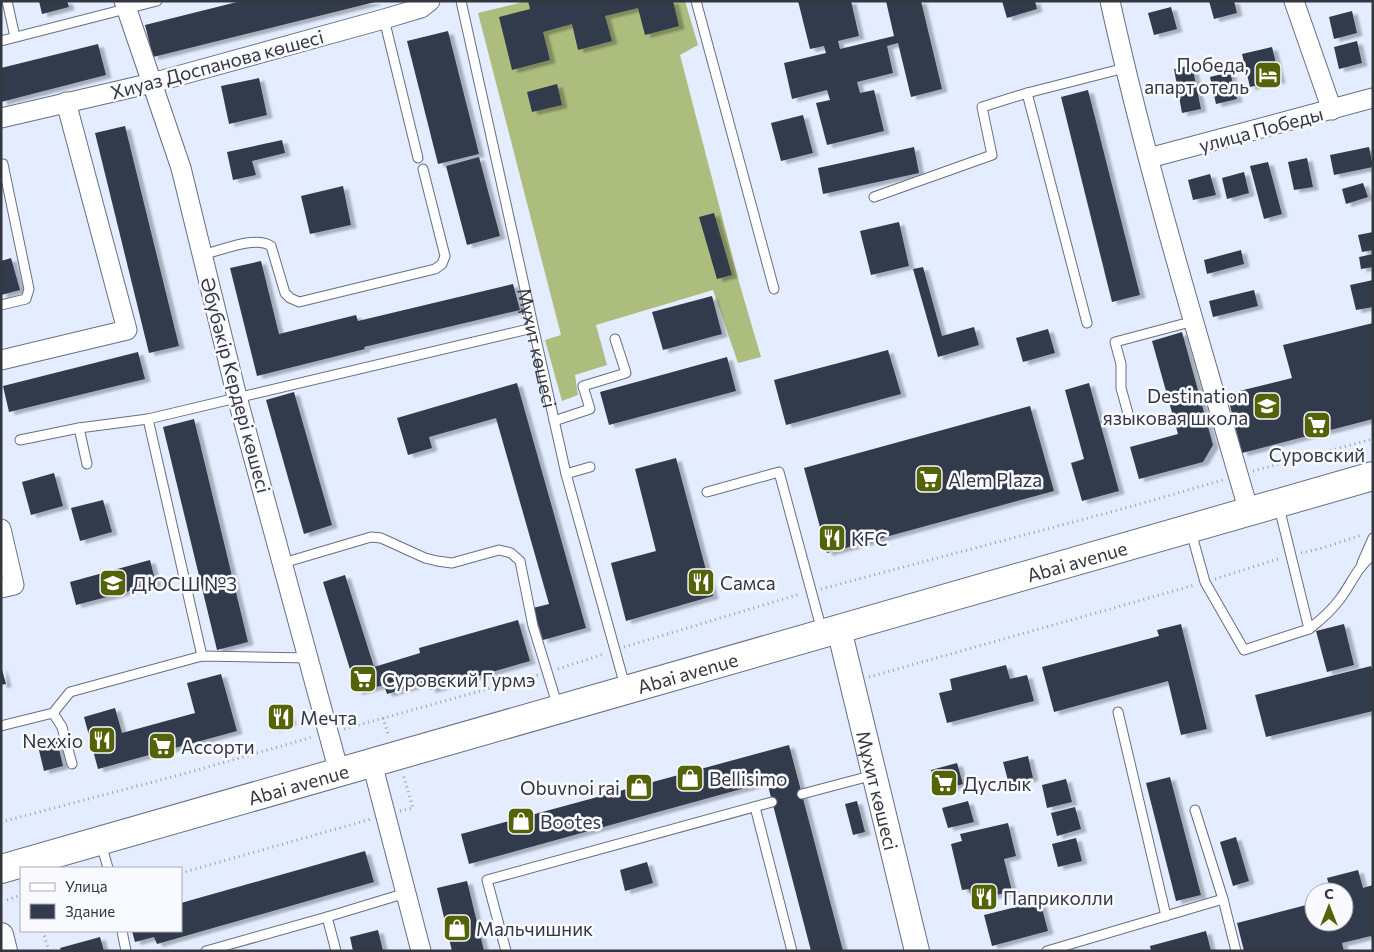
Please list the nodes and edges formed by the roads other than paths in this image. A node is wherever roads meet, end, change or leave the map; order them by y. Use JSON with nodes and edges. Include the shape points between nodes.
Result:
{"nodes":[{"id":1,"x":7,"y":1,"type":"edge"},
{"id":2,"x":156,"y":1,"type":"edge"},
{"id":3,"x":430,"y":1,"type":"edge"},
{"id":4,"x":461,"y":1,"type":"edge"},
{"id":5,"x":696,"y":1,"type":"edge"},
{"id":6,"x":1110,"y":1,"type":"edge"},
{"id":7,"x":1294,"y":1,"type":"edge"},
{"id":8,"x":125,"y":5,"type":"edge"},
{"id":9,"x":384,"y":19,"type":"junction"},
{"id":10,"x":15,"y":37,"type":"junction"},
{"id":11,"x":1,"y":41,"type":"edge"},
{"id":12,"x":1125,"y":68,"type":"junction"},
{"id":13,"x":152,"y":83,"type":"junction"},
{"id":14,"x":1027,"y":93,"type":"junction"},
{"id":15,"x":1373,"y":98,"type":"edge"},
{"id":16,"x":66,"y":102,"type":"junction"},
{"id":17,"x":1332,"y":110,"type":"junction"},
{"id":18,"x":1,"y":118,"type":"edge"},
{"id":19,"x":418,"y":158,"type":"dead end"},
{"id":20,"x":1149,"y":158,"type":"junction"},
{"id":21,"x":1,"y":164,"type":"edge"},
{"id":22,"x":423,"y":169,"type":"dead end"},
{"id":23,"x":874,"y":197,"type":"dead end"},
{"id":24,"x":202,"y":256,"type":"junction"},
{"id":25,"x":774,"y":289,"type":"dead end"},
{"id":26,"x":1,"y":305,"type":"edge"},
{"id":27,"x":1194,"y":321,"type":"junction"},
{"id":28,"x":1087,"y":323,"type":"dead end"},
{"id":29,"x":533,"y":328,"type":"junction"},
{"id":30,"x":615,"y":339,"type":"dead end"},
{"id":31,"x":1,"y":360,"type":"edge"},
{"id":32,"x":237,"y":397,"type":"junction"},
{"id":33,"x":1129,"y":417,"type":"dead end"},
{"id":34,"x":148,"y":419,"type":"junction"},
{"id":35,"x":554,"y":421,"type":"junction"},
{"id":36,"x":79,"y":428,"type":"junction"},
{"id":37,"x":20,"y":440,"type":"dead end"},
{"id":38,"x":87,"y":464,"type":"dead end"},
{"id":39,"x":590,"y":467,"type":"dead end"},
{"id":40,"x":566,"y":474,"type":"junction"},
{"id":41,"x":1373,"y":476,"type":"edge"},
{"id":42,"x":707,"y":492,"type":"dead end"},
{"id":43,"x":1278,"y":504,"type":"junction"},
{"id":44,"x":1249,"y":512,"type":"junction"},
{"id":45,"x":1,"y":528,"type":"edge"},
{"id":46,"x":1190,"y":529,"type":"junction"},
{"id":47,"x":1369,"y":536,"type":"edge"},
{"id":48,"x":1373,"y":555,"type":"edge"},
{"id":49,"x":283,"y":563,"type":"junction"},
{"id":50,"x":1362,"y":563,"type":"junction"},
{"id":51,"x":1,"y":588,"type":"edge"},
{"id":52,"x":1309,"y":629,"type":"junction"},
{"id":53,"x":831,"y":632,"type":"junction"},
{"id":54,"x":202,"y":656,"type":"junction"},
{"id":55,"x":309,"y":658,"type":"junction"},
{"id":56,"x":626,"y":690,"type":"junction"},
{"id":57,"x":558,"y":709,"type":"junction"},
{"id":58,"x":1118,"y":712,"type":"dead end"},
{"id":59,"x":53,"y":713,"type":"junction"},
{"id":60,"x":1,"y":726,"type":"edge"},
{"id":61,"x":372,"y":763,"type":"junction"},
{"id":62,"x":72,"y":764,"type":"dead end"},
{"id":63,"x":339,"y":772,"type":"junction"},
{"id":64,"x":875,"y":775,"type":"junction"},
{"id":65,"x":802,"y":794,"type":"dead end"},
{"id":66,"x":772,"y":802,"type":"dead end"},
{"id":67,"x":755,"y":806,"type":"junction"},
{"id":68,"x":1195,"y":810,"type":"dead end"},
{"id":69,"x":100,"y":841,"type":"junction"},
{"id":70,"x":108,"y":867,"type":"edge"},
{"id":71,"x":1,"y":869,"type":"edge"},
{"id":72,"x":406,"y":893,"type":"junction"},
{"id":73,"x":1223,"y":900,"type":"junction"},
{"id":74,"x":1166,"y":916,"type":"junction"},
{"id":75,"x":327,"y":917,"type":"junction"},
{"id":76,"x":122,"y":932,"type":"edge"},
{"id":77,"x":1,"y":935,"type":"edge"},
{"id":78,"x":5,"y":951,"type":"edge"},
{"id":79,"x":126,"y":951,"type":"edge"},
{"id":80,"x":206,"y":951,"type":"edge"},
{"id":81,"x":336,"y":951,"type":"edge"},
{"id":82,"x":421,"y":951,"type":"edge"},
{"id":83,"x":506,"y":951,"type":"edge"},
{"id":84,"x":792,"y":951,"type":"edge"},
{"id":85,"x":917,"y":951,"type":"edge"},
{"id":86,"x":1047,"y":951,"type":"edge"},
{"id":87,"x":1236,"y":951,"type":"edge"}],
"edges":[{"from":1,"to":10,"type":"lane"},
{"from":2,"to":8,"type":"lane"},
{"from":3,"to":9,"type":"street","name":"Хиуаз Доспанова көшесі","via":[[420,8]]},
{"from":4,"to":29,"type":"lane","name":"Мұхит көшесі"},
{"from":5,"to":25,"type":"lane"},
{"from":6,"to":12,"type":"street"},
{"from":7,"to":17,"type":"street"},
{"from":8,"to":10,"type":"lane"},
{"from":8,"to":13,"type":"street","name":"Әбубәкір Кердері көшесі"},
{"from":9,"to":13,"type":"street","name":"Хиуаз Доспанова көшесі"},
{"from":9,"to":19,"type":"lane"},
{"from":10,"to":11,"type":"lane"},
{"from":12,"to":14,"type":"lane"},
{"from":12,"to":20,"type":"street"},
{"from":13,"to":16,"type":"street","name":"Хиуаз Доспанова көшесі"},
{"from":13,"to":24,"type":"street","name":"Әбубәкір Кердері көшесі","via":[[180,168]]},
{"from":14,"to":23,"type":"lane","via":[[982,107],[992,156]]},
{"from":14,"to":28,"type":"lane"},
{"from":15,"to":17,"type":"street","name":"улица Победы"},
{"from":16,"to":18,"type":"street","name":"Хиуаз Доспанова көшесі"},
{"from":16,"to":31,"type":"street","via":[[127,330]]},
{"from":17,"to":20,"type":"street","name":"улица Победы"},
{"from":20,"to":27,"type":"street"},
{"from":21,"to":26,"type":"lane","via":[[29,289],[26,299]]},
{"from":22,"to":24,"type":"lane","via":[[445,256],[435,269],[299,302],[285,293],[271,246],[266,243],[255,241]]},
{"from":24,"to":32,"type":"street","name":"Әбубәкір Кердері көшесі"},
{"from":27,"to":33,"type":"lane","via":[[1115,342],[1121,364],[1121,388]]},
{"from":27,"to":44,"type":"street"},
{"from":29,"to":32,"type":"lane"},
{"from":29,"to":35,"type":"lane","name":"Мұхит көшесі"},
{"from":30,"to":35,"type":"lane","via":[[626,373],[583,386],[590,409]]},
{"from":32,"to":34,"type":"lane"},
{"from":32,"to":49,"type":"street","name":"Әбубәкір Кердері көшесі"},
{"from":34,"to":36,"type":"lane"},
{"from":34,"to":54,"type":"lane"},
{"from":35,"to":40,"type":"lane","name":"Мұхит көшесі"},
{"from":36,"to":37,"type":"lane"},
{"from":36,"to":38,"type":"lane"},
{"from":39,"to":40,"type":"lane"},
{"from":40,"to":56,"type":"lane","name":"Мұхит көшесі"},
{"from":41,"to":43,"type":"main road","name":"Abai avenue"},
{"from":42,"to":53,"type":"lane","via":[[779,472],[812,591]]},
{"from":43,"to":44,"type":"main road","name":"Abai avenue"},
{"from":43,"to":52,"type":"lane"},
{"from":44,"to":46,"type":"main road","name":"Abai avenue"},
{"from":45,"to":51,"type":"street","via":[[14,585]]},
{"from":46,"to":52,"type":"lane","via":[[1205,582],[1244,650]]},
{"from":46,"to":53,"type":"main road","name":"Abai avenue"},
{"from":47,"to":50,"type":"lane"},
{"from":48,"to":50,"type":"lane"},
{"from":49,"to":55,"type":"street","name":"Әбубәкір Кердері көшесі"},
{"from":49,"to":57,"type":"lane","via":[[371,537],[381,538],[437,562],[452,563],[499,550],[511,553],[520,561],[533,626]]},
{"from":50,"to":52,"type":"lane","via":[[1340,599],[1322,620]]},
{"from":53,"to":56,"type":"main road","name":"Abai avenue"},
{"from":53,"to":64,"type":"street","name":"Мұхит көшесі"},
{"from":54,"to":55,"type":"lane"},
{"from":54,"to":59,"type":"lane","via":[[70,692]]},
{"from":55,"to":63,"type":"street","name":"Әбубәкір Кердері көшесі"},
{"from":56,"to":57,"type":"main road","name":"Abai avenue"},
{"from":57,"to":61,"type":"main road","name":"Abai avenue"},
{"from":58,"to":74,"type":"lane"},
{"from":59,"to":60,"type":"lane"},
{"from":59,"to":62,"type":"lane","via":[[62,726]]},
{"from":61,"to":63,"type":"main road","name":"Abai avenue"},
{"from":61,"to":72,"type":"street"},
{"from":63,"to":69,"type":"main road","name":"Abai avenue"},
{"from":64,"to":65,"type":"lane"},
{"from":64,"to":85,"type":"street","name":"Мұхит көшесі"},
{"from":66,"to":67,"type":"lane"},
{"from":67,"to":83,"type":"lane","via":[[488,880]]},
{"from":67,"to":84,"type":"lane"},
{"from":68,"to":73,"type":"lane"},
{"from":69,"to":70,"type":"lane"},
{"from":69,"to":71,"type":"main road","name":"Abai avenue"},
{"from":72,"to":75,"type":"lane"},
{"from":72,"to":82,"type":"street"},
{"from":73,"to":74,"type":"lane"},
{"from":73,"to":87,"type":"lane"},
{"from":74,"to":86,"type":"lane"},
{"from":75,"to":80,"type":"lane"},
{"from":75,"to":81,"type":"lane"},
{"from":76,"to":79,"type":"lane"},
{"from":77,"to":78,"type":"street"}]}
